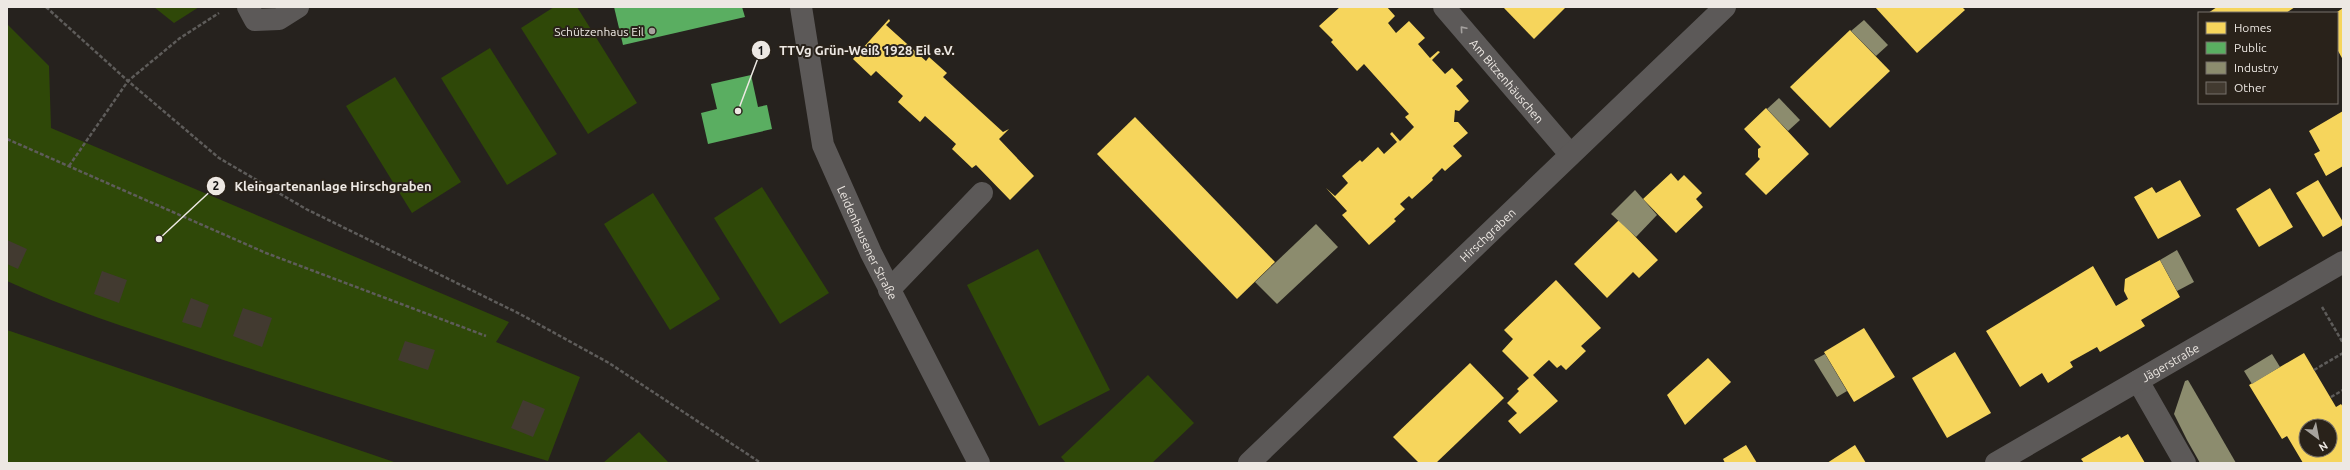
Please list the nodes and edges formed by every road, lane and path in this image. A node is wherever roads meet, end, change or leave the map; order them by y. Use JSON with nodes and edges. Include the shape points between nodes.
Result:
{"nodes":[{"id":1,"x":46,"y":7,"type":"edge"},
{"id":2,"x":248,"y":7,"type":"edge"},
{"id":3,"x":298,"y":7,"type":"edge"},
{"id":4,"x":801,"y":7,"type":"edge"},
{"id":5,"x":1444,"y":7,"type":"edge"},
{"id":6,"x":1725,"y":7,"type":"edge"},
{"id":7,"x":222,"y":11,"type":"dead end"},
{"id":8,"x":128,"y":81,"type":"junction"},
{"id":9,"x":7,"y":139,"type":"edge"},
{"id":10,"x":1570,"y":154,"type":"junction"},
{"id":11,"x":69,"y":166,"type":"junction"},
{"id":12,"x":982,"y":193,"type":"dead end"},
{"id":13,"x":2343,"y":262,"type":"edge"},
{"id":14,"x":2308,"y":283,"type":"junction"},
{"id":15,"x":889,"y":290,"type":"junction"},
{"id":16,"x":486,"y":336,"type":"dead end"},
{"id":17,"x":2343,"y":343,"type":"edge"},
{"id":18,"x":2343,"y":353,"type":"edge"},
{"id":19,"x":2314,"y":370,"type":"dead end"},
{"id":20,"x":2138,"y":381,"type":"junction"},
{"id":21,"x":2343,"y":390,"type":"edge"},
{"id":22,"x":2330,"y":397,"type":"dead end"},
{"id":23,"x":761,"y":463,"type":"edge"},
{"id":24,"x":979,"y":463,"type":"edge"},
{"id":25,"x":1249,"y":463,"type":"edge"},
{"id":26,"x":1996,"y":463,"type":"edge"},
{"id":27,"x":2185,"y":463,"type":"edge"}],
"edges":[{"from":1,"to":8,"type":"path"},
{"from":2,"to":3,"type":"street","via":[[255,20],[279,19]]},
{"from":4,"to":15,"type":"street","name":"Leidenhausener Straße","via":[[823,145]]},
{"from":10,"to":5,"type":"street","name":"Am Bitzenhäuschen","one_way":true},
{"from":6,"to":10,"type":"street","name":"Hirschgraben"},
{"from":7,"to":8,"type":"path","via":[[180,38]]},
{"from":8,"to":11,"type":"path"},
{"from":8,"to":23,"type":"path","via":[[219,158],[306,209],[520,314],[609,363]]},
{"from":9,"to":11,"type":"path"},
{"from":10,"to":25,"type":"street","name":"Hirschgraben"},
{"from":11,"to":16,"type":"path","via":[[266,253]]},
{"from":12,"to":15,"type":"street"},
{"from":13,"to":14,"type":"street","name":"Jägerstraße"},
{"from":14,"to":17,"type":"path"},
{"from":14,"to":20,"type":"street","name":"Jägerstraße"},
{"from":15,"to":24,"type":"street","name":"Leidenhausener Straße"},
{"from":18,"to":19,"type":"path"},
{"from":20,"to":26,"type":"street","name":"Jägerstraße"},
{"from":20,"to":27,"type":"street"},
{"from":21,"to":22,"type":"path"}]}
